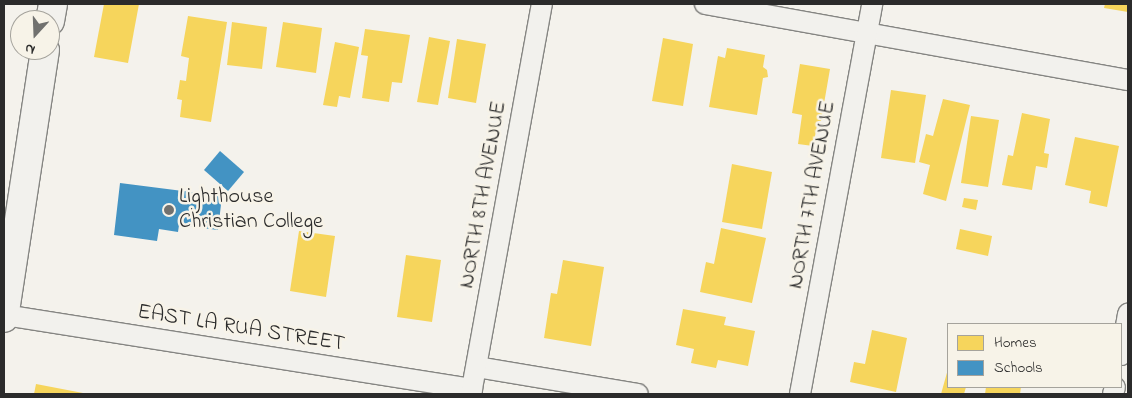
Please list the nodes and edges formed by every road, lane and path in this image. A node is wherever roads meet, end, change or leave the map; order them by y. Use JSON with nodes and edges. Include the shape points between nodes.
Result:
{"nodes":[{"id":1,"x":542,"y":4,"type":"edge"},
{"id":2,"x":706,"y":4,"type":"edge"},
{"id":3,"x":872,"y":4,"type":"edge"},
{"id":4,"x":866,"y":33,"type":"junction"},
{"id":5,"x":43,"y":60,"type":"edge"},
{"id":6,"x":1128,"y":80,"type":"edge"},
{"id":7,"x":1128,"y":314,"type":"edge"},
{"id":8,"x":4,"y":316,"type":"edge"},
{"id":9,"x":1122,"y":349,"type":"edge"},
{"id":10,"x":477,"y":366,"type":"junction"},
{"id":11,"x":471,"y":392,"type":"edge"},
{"id":12,"x":638,"y":394,"type":"edge"},
{"id":13,"x":800,"y":394,"type":"edge"}],
"edges":[{"from":1,"to":10,"type":"street","name":"NORTH 8TH AVENUE"},
{"from":2,"to":4,"type":"street"},
{"from":3,"to":4,"type":"street","name":"NORTH 7TH AVENUE"},
{"from":4,"to":6,"type":"street"},
{"from":4,"to":13,"type":"street","name":"NORTH 7TH AVENUE"},
{"from":5,"to":8,"type":"main road"},
{"from":7,"to":9,"type":"street"},
{"from":8,"to":11,"type":"street","name":"EAST LA RUA STREET"},
{"from":10,"to":11,"type":"street","name":"NORTH 8TH AVENUE"},
{"from":10,"to":12,"type":"street"}]}
